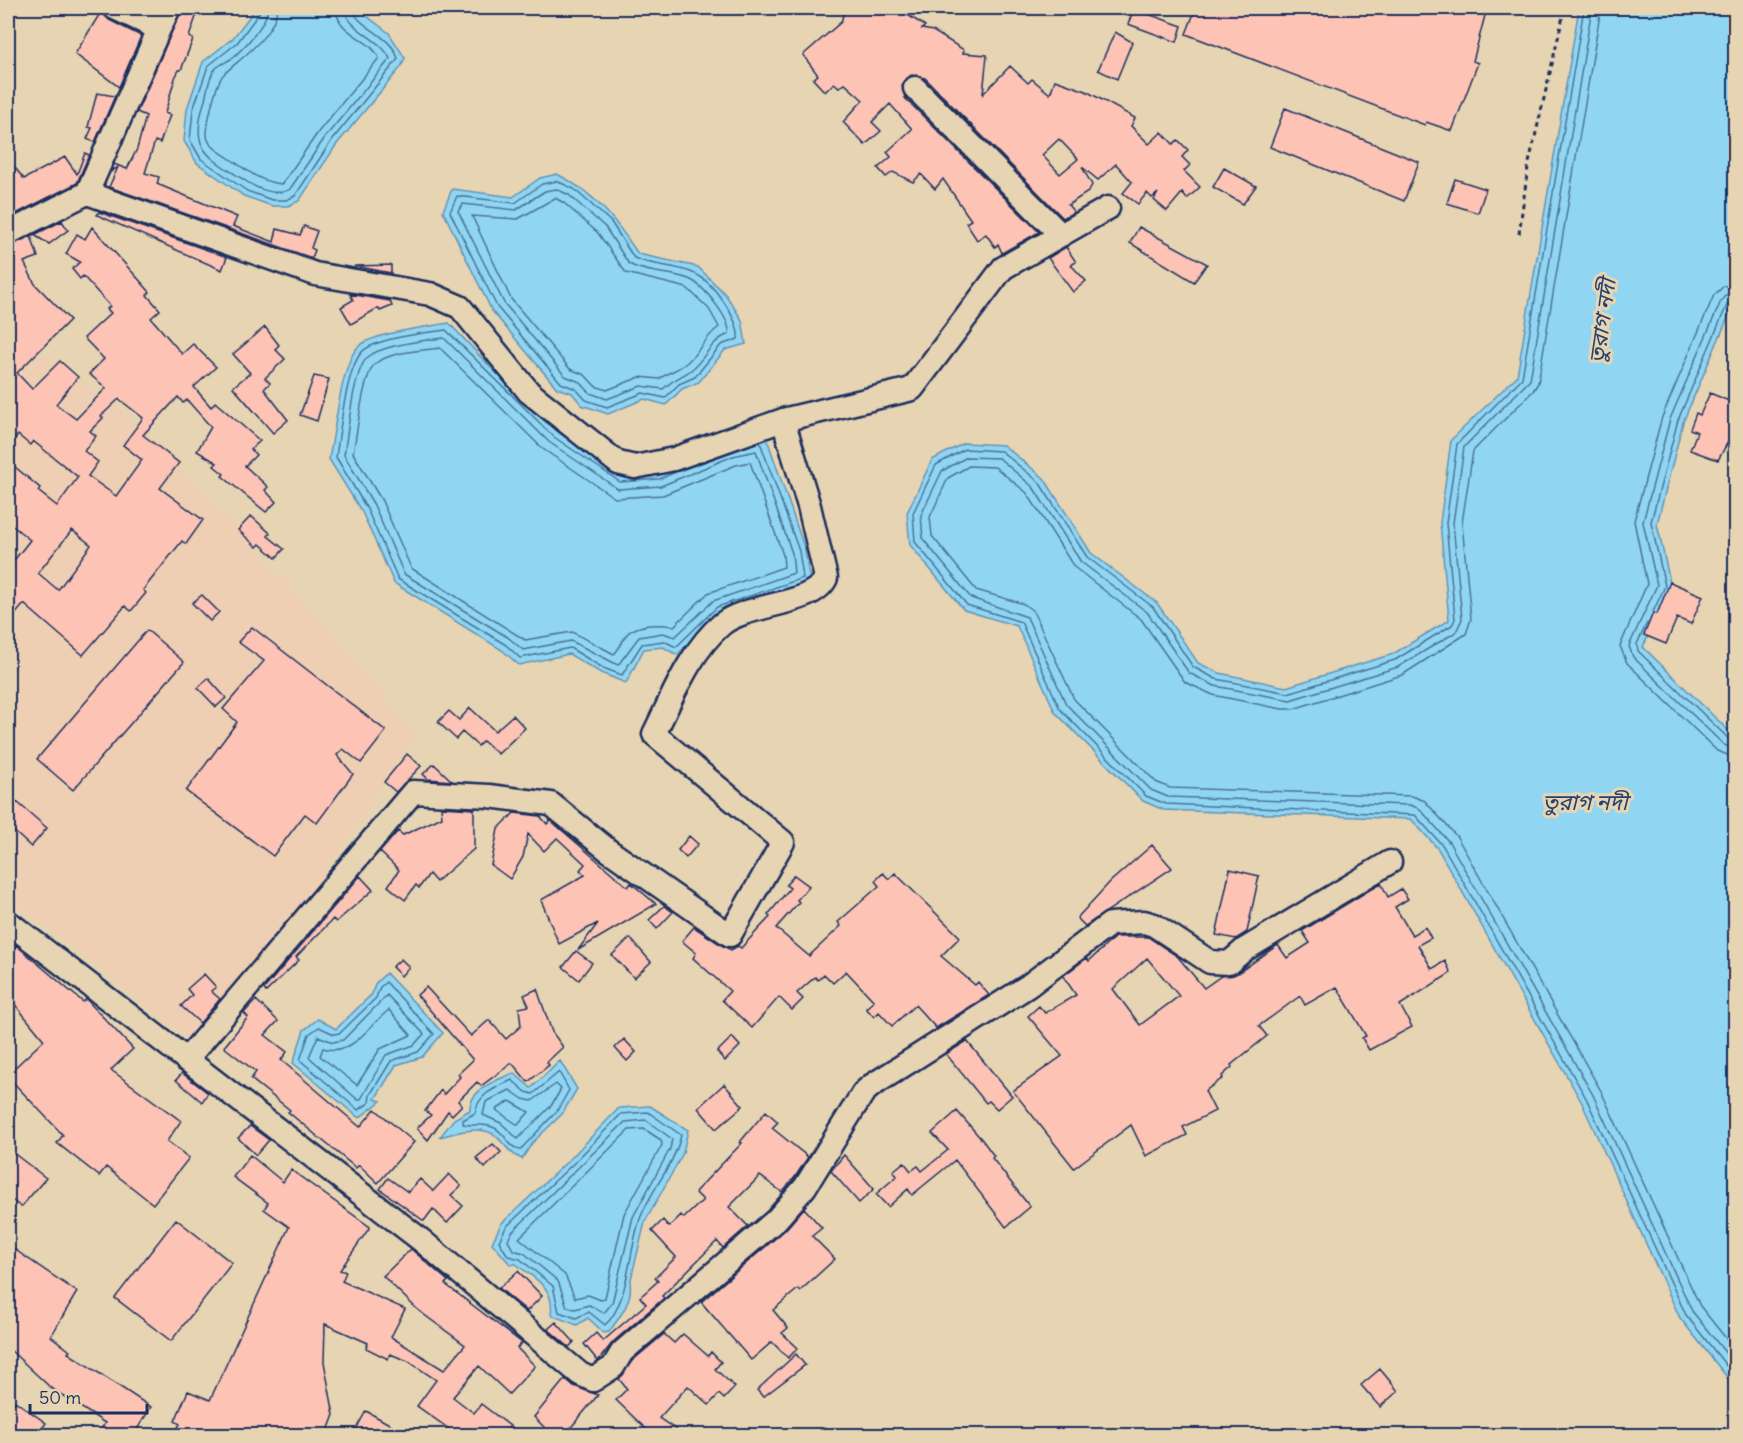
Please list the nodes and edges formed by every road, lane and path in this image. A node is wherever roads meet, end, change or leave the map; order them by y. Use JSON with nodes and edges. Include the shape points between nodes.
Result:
{"nodes":[{"id":1,"x":115,"y":8,"type":"edge"},
{"id":2,"x":169,"y":8,"type":"edge"},
{"id":3,"x":1565,"y":8,"type":"edge"},
{"id":4,"x":159,"y":28,"type":"junction"},
{"id":5,"x":915,"y":88,"type":"dead end"},
{"id":6,"x":87,"y":193,"type":"junction"},
{"id":7,"x":1108,"y":208,"type":"dead end"},
{"id":8,"x":8,"y":233,"type":"edge"},
{"id":9,"x":1519,"y":234,"type":"dead end"},
{"id":10,"x":1061,"y":235,"type":"junction"},
{"id":11,"x":783,"y":420,"type":"junction"},
{"id":12,"x":1390,"y":862,"type":"dead end"},
{"id":13,"x":8,"y":922,"type":"edge"},
{"id":14,"x":186,"y":1060,"type":"junction"}],
"edges":[{"from":1,"to":4,"type":"street"},
{"from":2,"to":4,"type":"street"},
{"from":3,"to":9,"type":"path","via":[[1528,167]]},
{"from":4,"to":6,"type":"street"},
{"from":5,"to":10,"type":"street"},
{"from":6,"to":8,"type":"street"},
{"from":6,"to":11,"type":"street","via":[[315,274],[430,294],[460,307],[529,392],[618,463],[634,466],[674,459]]},
{"from":7,"to":10,"type":"street"},
{"from":10,"to":11,"type":"street","via":[[1002,268],[912,389]]},
{"from":11,"to":14,"type":"street","via":[[826,578],[822,586],[803,596],[752,609],[723,623],[682,677],[654,734],[783,842],[730,935],[608,850],[551,804],[413,792]]},
{"from":12,"to":14,"type":"street","via":[[1244,950],[1229,963],[1210,962],[1144,922],[1110,924],[1028,986],[863,1093],[805,1187],[776,1221],[622,1352],[612,1367],[592,1380],[421,1240]]},
{"from":13,"to":14,"type":"street"}]}
